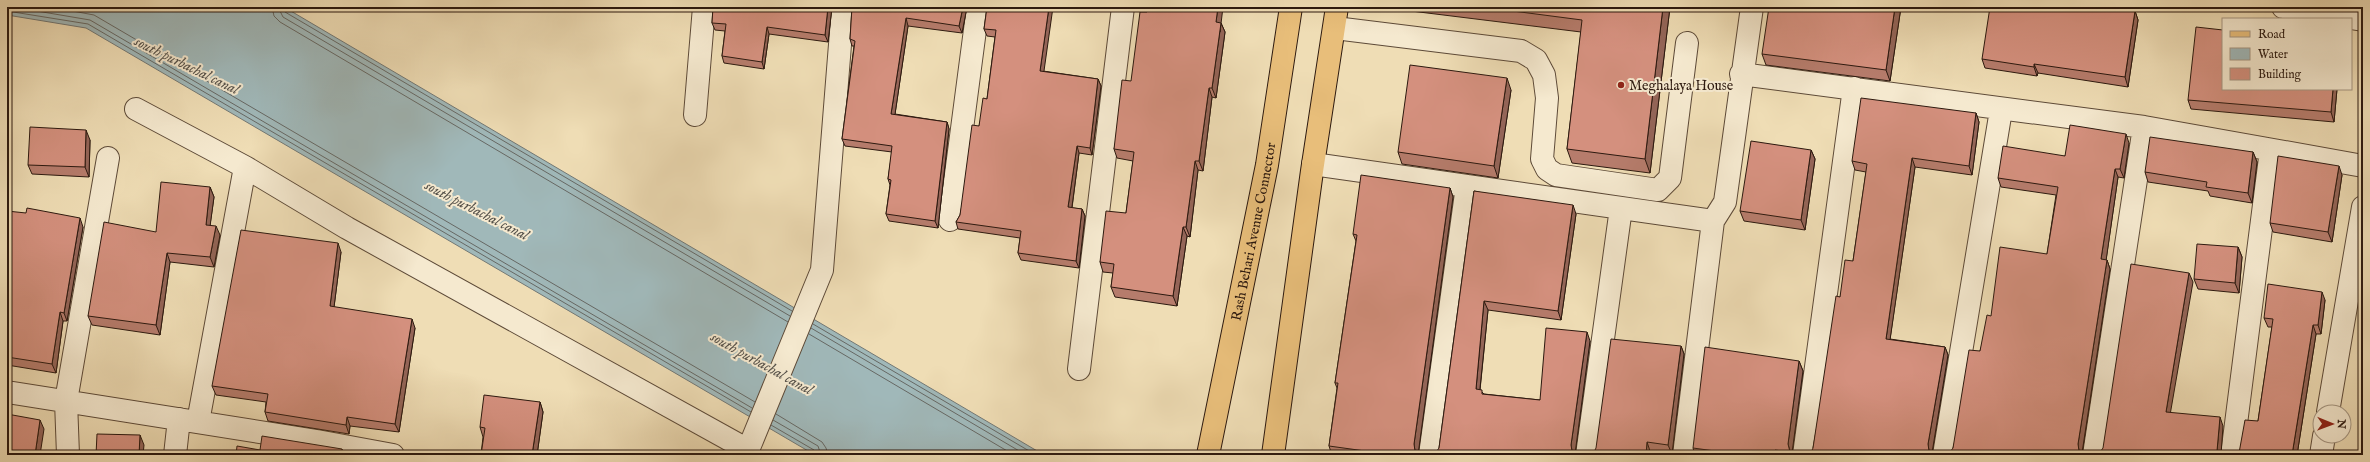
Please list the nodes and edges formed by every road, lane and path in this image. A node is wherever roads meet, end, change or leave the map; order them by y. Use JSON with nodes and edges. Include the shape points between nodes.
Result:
{"nodes":[{"id":1,"x":704,"y":7,"type":"edge"},
{"id":2,"x":843,"y":7,"type":"edge"},
{"id":3,"x":978,"y":7,"type":"edge"},
{"id":4,"x":1123,"y":7,"type":"edge"},
{"id":5,"x":1291,"y":7,"type":"edge"},
{"id":6,"x":1338,"y":7,"type":"edge"},
{"id":7,"x":1752,"y":7,"type":"edge"},
{"id":8,"x":2283,"y":7,"type":"edge"},
{"id":9,"x":2351,"y":18,"type":"edge"},
{"id":10,"x":2352,"y":18,"type":"edge"},
{"id":11,"x":2363,"y":20,"type":"edge"},
{"id":12,"x":1335,"y":28,"type":"junction"},
{"id":13,"x":1687,"y":43,"type":"dead end"},
{"id":14,"x":1741,"y":74,"type":"junction"},
{"id":15,"x":1854,"y":88,"type":"junction"},
{"id":16,"x":136,"y":109,"type":"dead end"},
{"id":17,"x":2001,"y":110,"type":"junction"},
{"id":18,"x":695,"y":115,"type":"dead end"},
{"id":19,"x":2144,"y":127,"type":"junction"},
{"id":20,"x":2271,"y":150,"type":"junction"},
{"id":21,"x":108,"y":158,"type":"dead end"},
{"id":22,"x":1314,"y":164,"type":"junction"},
{"id":23,"x":2363,"y":166,"type":"edge"},
{"id":24,"x":245,"y":167,"type":"junction"},
{"id":25,"x":1467,"y":186,"type":"junction"},
{"id":26,"x":2363,"y":207,"type":"edge"},
{"id":27,"x":1621,"y":208,"type":"junction"},
{"id":28,"x":950,"y":220,"type":"dead end"},
{"id":29,"x":1713,"y":222,"type":"junction"},
{"id":30,"x":1079,"y":369,"type":"dead end"},
{"id":31,"x":7,"y":392,"type":"edge"},
{"id":32,"x":66,"y":401,"type":"junction"},
{"id":33,"x":2329,"y":404,"type":"edge"},
{"id":34,"x":189,"y":420,"type":"junction"},
{"id":35,"x":2323,"y":444,"type":"edge"},
{"id":36,"x":747,"y":453,"type":"edge"},
{"id":37,"x":1436,"y":454,"type":"edge"},
{"id":38,"x":68,"y":455,"type":"edge"},
{"id":39,"x":175,"y":455,"type":"edge"},
{"id":40,"x":393,"y":455,"type":"edge"},
{"id":41,"x":1208,"y":455,"type":"edge"},
{"id":42,"x":1273,"y":455,"type":"edge"},
{"id":43,"x":1587,"y":455,"type":"edge"},
{"id":44,"x":1684,"y":455,"type":"edge"},
{"id":45,"x":1804,"y":455,"type":"edge"},
{"id":46,"x":1944,"y":455,"type":"edge"},
{"id":47,"x":2094,"y":455,"type":"edge"},
{"id":48,"x":2232,"y":455,"type":"edge"},
{"id":49,"x":2321,"y":455,"type":"edge"}],
"edges":[{"from":1,"to":18,"type":"street"},
{"from":2,"to":36,"type":"street","via":[[822,270]]},
{"from":3,"to":28,"type":"street"},
{"from":4,"to":30,"type":"street"},
{"from":5,"to":41,"type":"main road","name":"Rash Behari Avenue Connector","via":[[1267,165]]},
{"from":6,"to":12,"type":"main road"},
{"from":7,"to":14,"type":"street"},
{"from":8,"to":9,"type":"street"},
{"from":10,"to":11,"type":"street"},
{"from":12,"to":13,"type":"street","via":[[1521,51],[1536,60],[1544,75],[1548,98],[1542,159],[1547,169],[1556,175],[1658,190],[1670,178]]},
{"from":12,"to":22,"type":"main road"},
{"from":14,"to":15,"type":"street"},
{"from":14,"to":29,"type":"street","via":[[1725,202]]},
{"from":15,"to":17,"type":"street"},
{"from":15,"to":45,"type":"street"},
{"from":16,"to":24,"type":"street"},
{"from":17,"to":19,"type":"street"},
{"from":17,"to":46,"type":"street"},
{"from":19,"to":20,"type":"street"},
{"from":19,"to":47,"type":"street"},
{"from":20,"to":23,"type":"street"},
{"from":20,"to":48,"type":"street"},
{"from":21,"to":32,"type":"street"},
{"from":22,"to":25,"type":"street"},
{"from":22,"to":42,"type":"main road"},
{"from":24,"to":34,"type":"street"},
{"from":24,"to":36,"type":"street","via":[[346,228]]},
{"from":25,"to":27,"type":"street"},
{"from":25,"to":37,"type":"street"},
{"from":26,"to":33,"type":"street"},
{"from":27,"to":29,"type":"street"},
{"from":27,"to":43,"type":"street"},
{"from":29,"to":44,"type":"street"},
{"from":31,"to":32,"type":"street"},
{"from":32,"to":34,"type":"street"},
{"from":32,"to":38,"type":"street"},
{"from":34,"to":39,"type":"street"},
{"from":34,"to":40,"type":"street"},
{"from":35,"to":49,"type":"street"}]}
